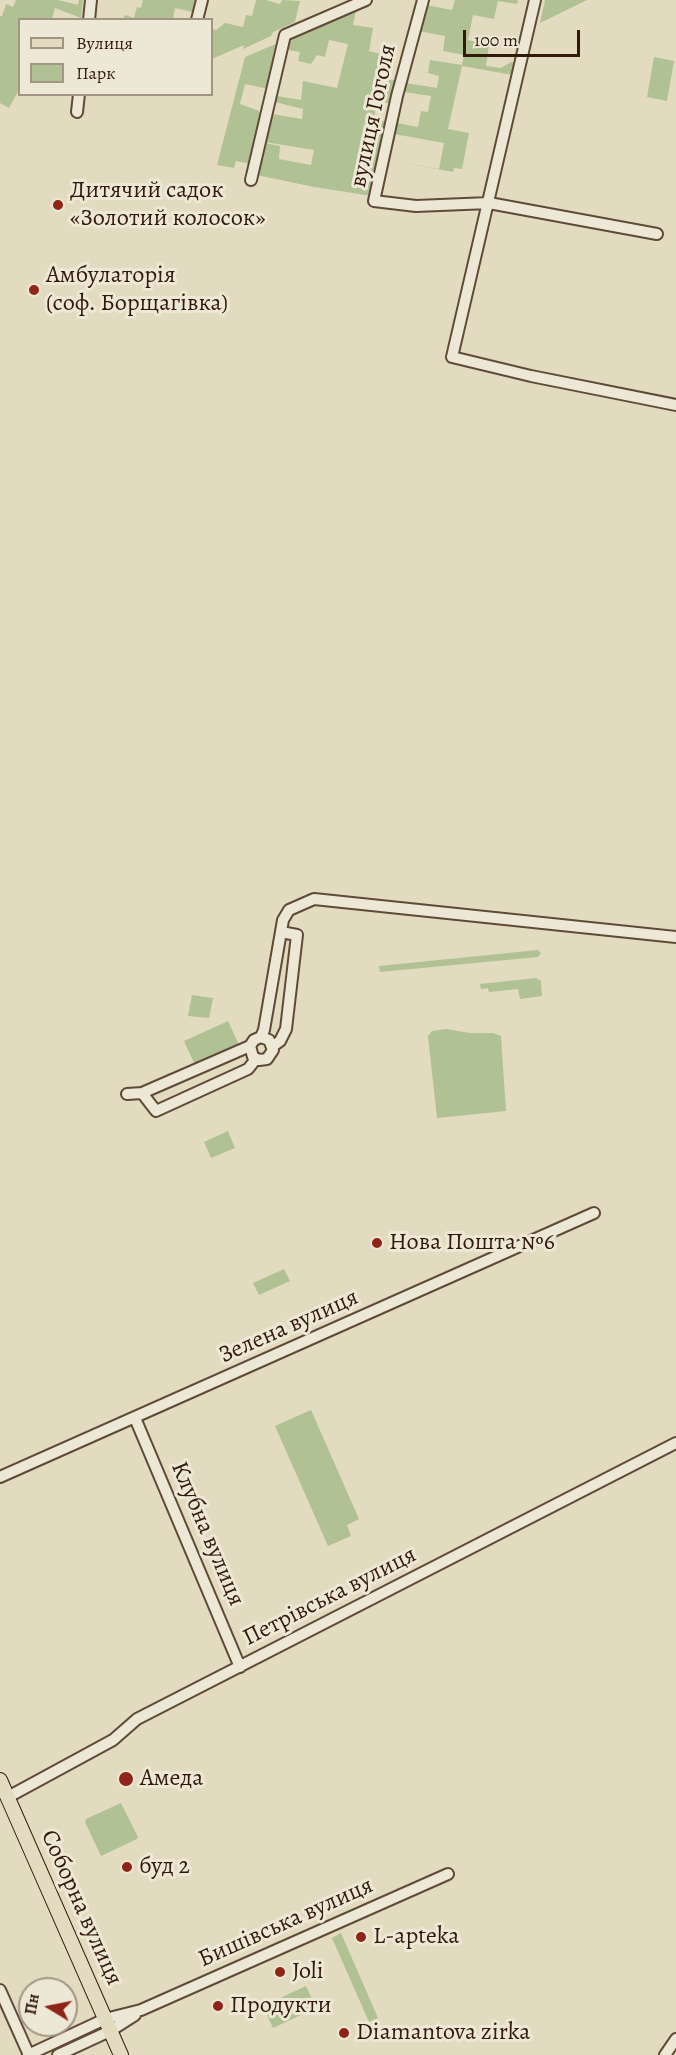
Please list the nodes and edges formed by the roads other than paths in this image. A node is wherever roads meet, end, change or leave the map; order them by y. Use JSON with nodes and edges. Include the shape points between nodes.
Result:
{"nodes":[{"id":1,"x":91,"y":0,"type":"edge"},
{"id":2,"x":202,"y":0,"type":"edge"},
{"id":3,"x":366,"y":0,"type":"edge"},
{"id":4,"x":423,"y":0,"type":"edge"},
{"id":5,"x":535,"y":0,"type":"edge"},
{"id":6,"x":350,"y":3,"type":"edge"},
{"id":7,"x":89,"y":18,"type":"edge"},
{"id":8,"x":198,"y":18,"type":"edge"},
{"id":9,"x":79,"y":96,"type":"edge"},
{"id":10,"x":77,"y":112,"type":"dead end"},
{"id":11,"x":251,"y":180,"type":"dead end"},
{"id":12,"x":489,"y":203,"type":"junction"},
{"id":13,"x":657,"y":234,"type":"dead end"},
{"id":14,"x":676,"y":405,"type":"edge"},
{"id":15,"x":281,"y":932,"type":"junction"},
{"id":16,"x":676,"y":937,"type":"edge"},
{"id":17,"x":261,"y":1037,"type":"junction"},
{"id":18,"x":250,"y":1046,"type":"junction"},
{"id":19,"x":273,"y":1046,"type":"junction"},
{"id":20,"x":256,"y":1059,"type":"junction"},
{"id":21,"x":142,"y":1093,"type":"junction"},
{"id":22,"x":127,"y":1094,"type":"dead end"},
{"id":23,"x":594,"y":1213,"type":"dead end"},
{"id":24,"x":135,"y":1418,"type":"junction"},
{"id":25,"x":676,"y":1443,"type":"edge"},
{"id":26,"x":0,"y":1477,"type":"edge"},
{"id":27,"x":240,"y":1666,"type":"junction"},
{"id":28,"x":0,"y":1780,"type":"edge"},
{"id":29,"x":4,"y":1799,"type":"edge"},
{"id":30,"x":448,"y":1874,"type":"dead end"},
{"id":31,"x":0,"y":1990,"type":"edge"},
{"id":32,"x":108,"y":2025,"type":"junction"},
{"id":33,"x":676,"y":2039,"type":"edge"},
{"id":34,"x":29,"y":2055,"type":"edge"},
{"id":35,"x":58,"y":2055,"type":"edge"},
{"id":36,"x":121,"y":2055,"type":"edge"},
{"id":37,"x":665,"y":2055,"type":"edge"}],
"edges":[{"from":1,"to":7,"type":"street"},
{"from":2,"to":8,"type":"street"},
{"from":3,"to":6,"type":"street"},
{"from":4,"to":12,"type":"street","name":"вулиця Гоголя","via":[[374,201],[416,206]]},
{"from":5,"to":12,"type":"street"},
{"from":6,"to":11,"type":"street","via":[[285,35]]},
{"from":9,"to":10,"type":"street"},
{"from":12,"to":13,"type":"street"},
{"from":12,"to":14,"type":"street","via":[[452,357]]},
{"from":15,"to":16,"type":"street","via":[[289,910],[314,899]]},
{"from":15,"to":17,"type":"street"},
{"from":15,"to":19,"type":"street","via":[[297,935],[286,1029]]},
{"from":17,"to":18,"type":"street"},
{"from":17,"to":19,"type":"street"},
{"from":18,"to":20,"type":"street"},
{"from":18,"to":21,"type":"street"},
{"from":19,"to":20,"type":"street","via":[[270,1057]]},
{"from":20,"to":21,"type":"street","via":[[248,1070],[156,1111]]},
{"from":21,"to":22,"type":"street"},
{"from":23,"to":24,"type":"street","name":"Зелена вулиця"},
{"from":24,"to":26,"type":"street","name":"Зелена вулиця"},
{"from":24,"to":27,"type":"street","name":"Клубна вулиця"},
{"from":25,"to":27,"type":"street","name":"Петрівська вулиця"},
{"from":27,"to":29,"type":"street","name":"Петрівська вулиця","via":[[137,1719],[113,1740]]},
{"from":28,"to":29,"type":"main road","name":"Соборна вулиця"},
{"from":29,"to":32,"type":"main road","name":"Соборна вулиця"},
{"from":30,"to":32,"type":"street","name":"Бишівська вулиця"},
{"from":31,"to":34,"type":"street"},
{"from":32,"to":34,"type":"street"},
{"from":32,"to":35,"type":"street"},
{"from":32,"to":36,"type":"main road","name":"Соборна вулиця"},
{"from":33,"to":37,"type":"street"}]}
